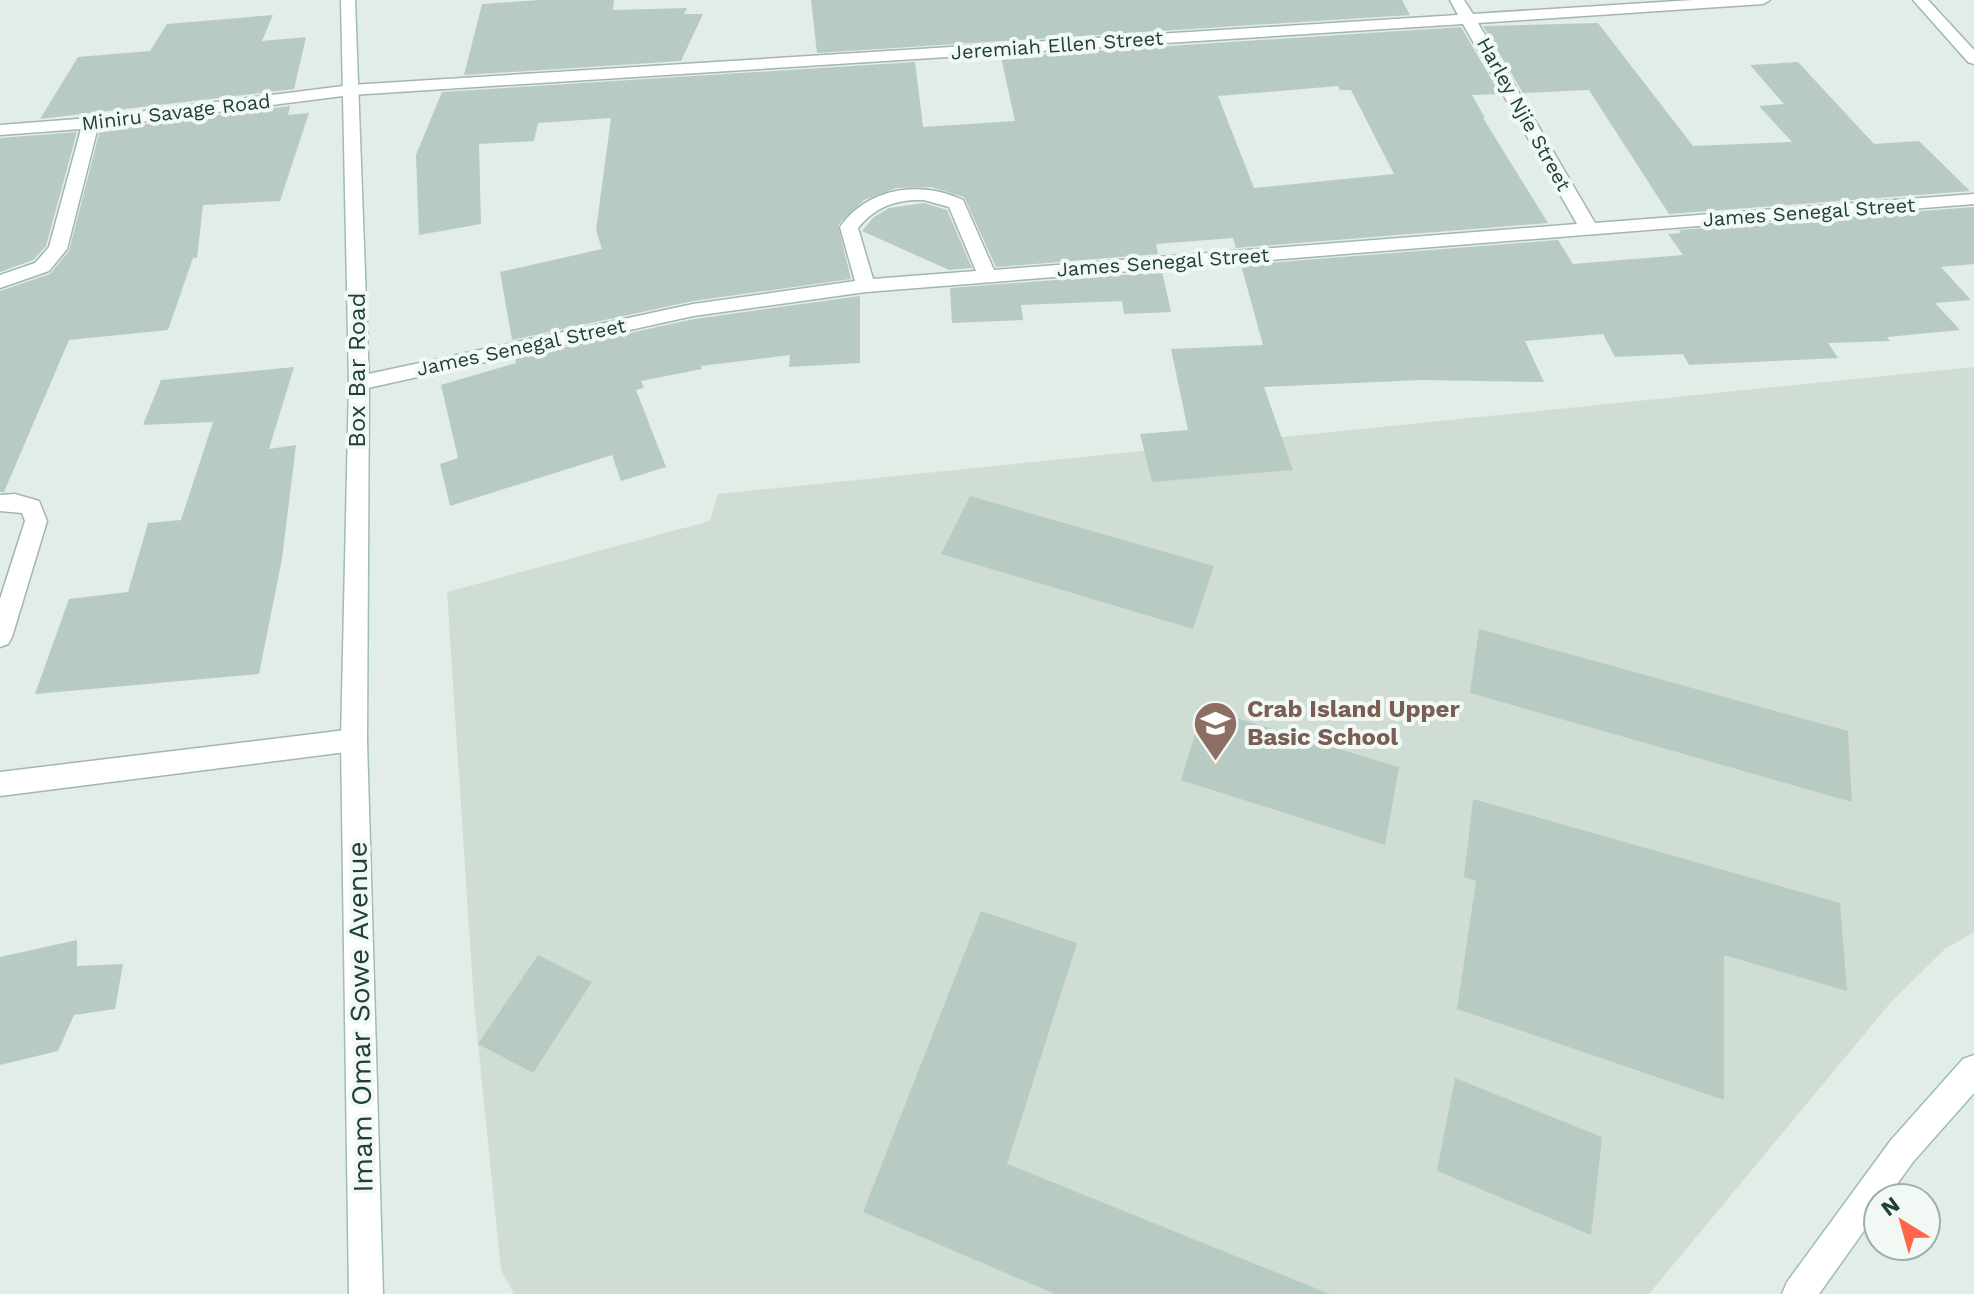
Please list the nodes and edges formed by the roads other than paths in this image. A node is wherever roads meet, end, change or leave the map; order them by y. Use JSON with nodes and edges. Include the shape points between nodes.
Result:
{"nodes":[{"id":1,"x":348,"y":0,"type":"edge"},
{"id":2,"x":1457,"y":0,"type":"edge"},
{"id":3,"x":1763,"y":0,"type":"edge"},
{"id":4,"x":1920,"y":0,"type":"edge"},
{"id":5,"x":1470,"y":19,"type":"junction"},
{"id":6,"x":1974,"y":59,"type":"edge"},
{"id":7,"x":351,"y":90,"type":"junction"},
{"id":8,"x":91,"y":123,"type":"junction"},
{"id":9,"x":0,"y":130,"type":"edge"},
{"id":10,"x":1974,"y":199,"type":"edge"},
{"id":11,"x":1589,"y":229,"type":"junction"},
{"id":12,"x":987,"y":276,"type":"junction"},
{"id":13,"x":0,"y":282,"type":"edge"},
{"id":14,"x":866,"y":286,"type":"junction"},
{"id":15,"x":359,"y":383,"type":"junction"},
{"id":16,"x":0,"y":503,"type":"edge"},
{"id":17,"x":0,"y":637,"type":"edge"},
{"id":18,"x":354,"y":740,"type":"junction"},
{"id":19,"x":0,"y":784,"type":"edge"},
{"id":20,"x":1974,"y":1070,"type":"edge"},
{"id":21,"x":366,"y":1294,"type":"edge"},
{"id":22,"x":1799,"y":1294,"type":"edge"}],
"edges":[{"from":1,"to":7,"type":"street","name":"Box Bar Road"},
{"from":2,"to":5,"type":"street","name":"Harley Njie Street"},
{"from":3,"to":5,"type":"street","name":"Jeremiah Ellen Street"},
{"from":4,"to":6,"type":"street"},
{"from":5,"to":7,"type":"street","name":"Jeremiah Ellen Street"},
{"from":5,"to":11,"type":"street","name":"Harley Njie Street"},
{"from":7,"to":8,"type":"street","name":"Miniru Savage Road"},
{"from":7,"to":15,"type":"street","name":"Box Bar Road"},
{"from":8,"to":9,"type":"street","name":"Miniru Savage Road"},
{"from":8,"to":13,"type":"street","via":[[58,249],[42,267]]},
{"from":10,"to":11,"type":"street","name":"James Senegal Street"},
{"from":11,"to":12,"type":"street","name":"James Senegal Street"},
{"from":12,"to":14,"type":"street","name":"James Senegal Street"},
{"from":12,"to":14,"type":"street","via":[[957,204],[916,193],[868,207],[849,227]]},
{"from":14,"to":15,"type":"street","name":"James Senegal Street","via":[[693,310]]},
{"from":15,"to":18,"type":"street","name":"Box Bar Road"},
{"from":16,"to":17,"type":"street","via":[[31,507],[36,521]]},
{"from":18,"to":19,"type":"street"},
{"from":18,"to":21,"type":"street","name":"Imam Omar Sowe Avenue"},
{"from":20,"to":22,"type":"street","via":[[1902,1151]]}]}
